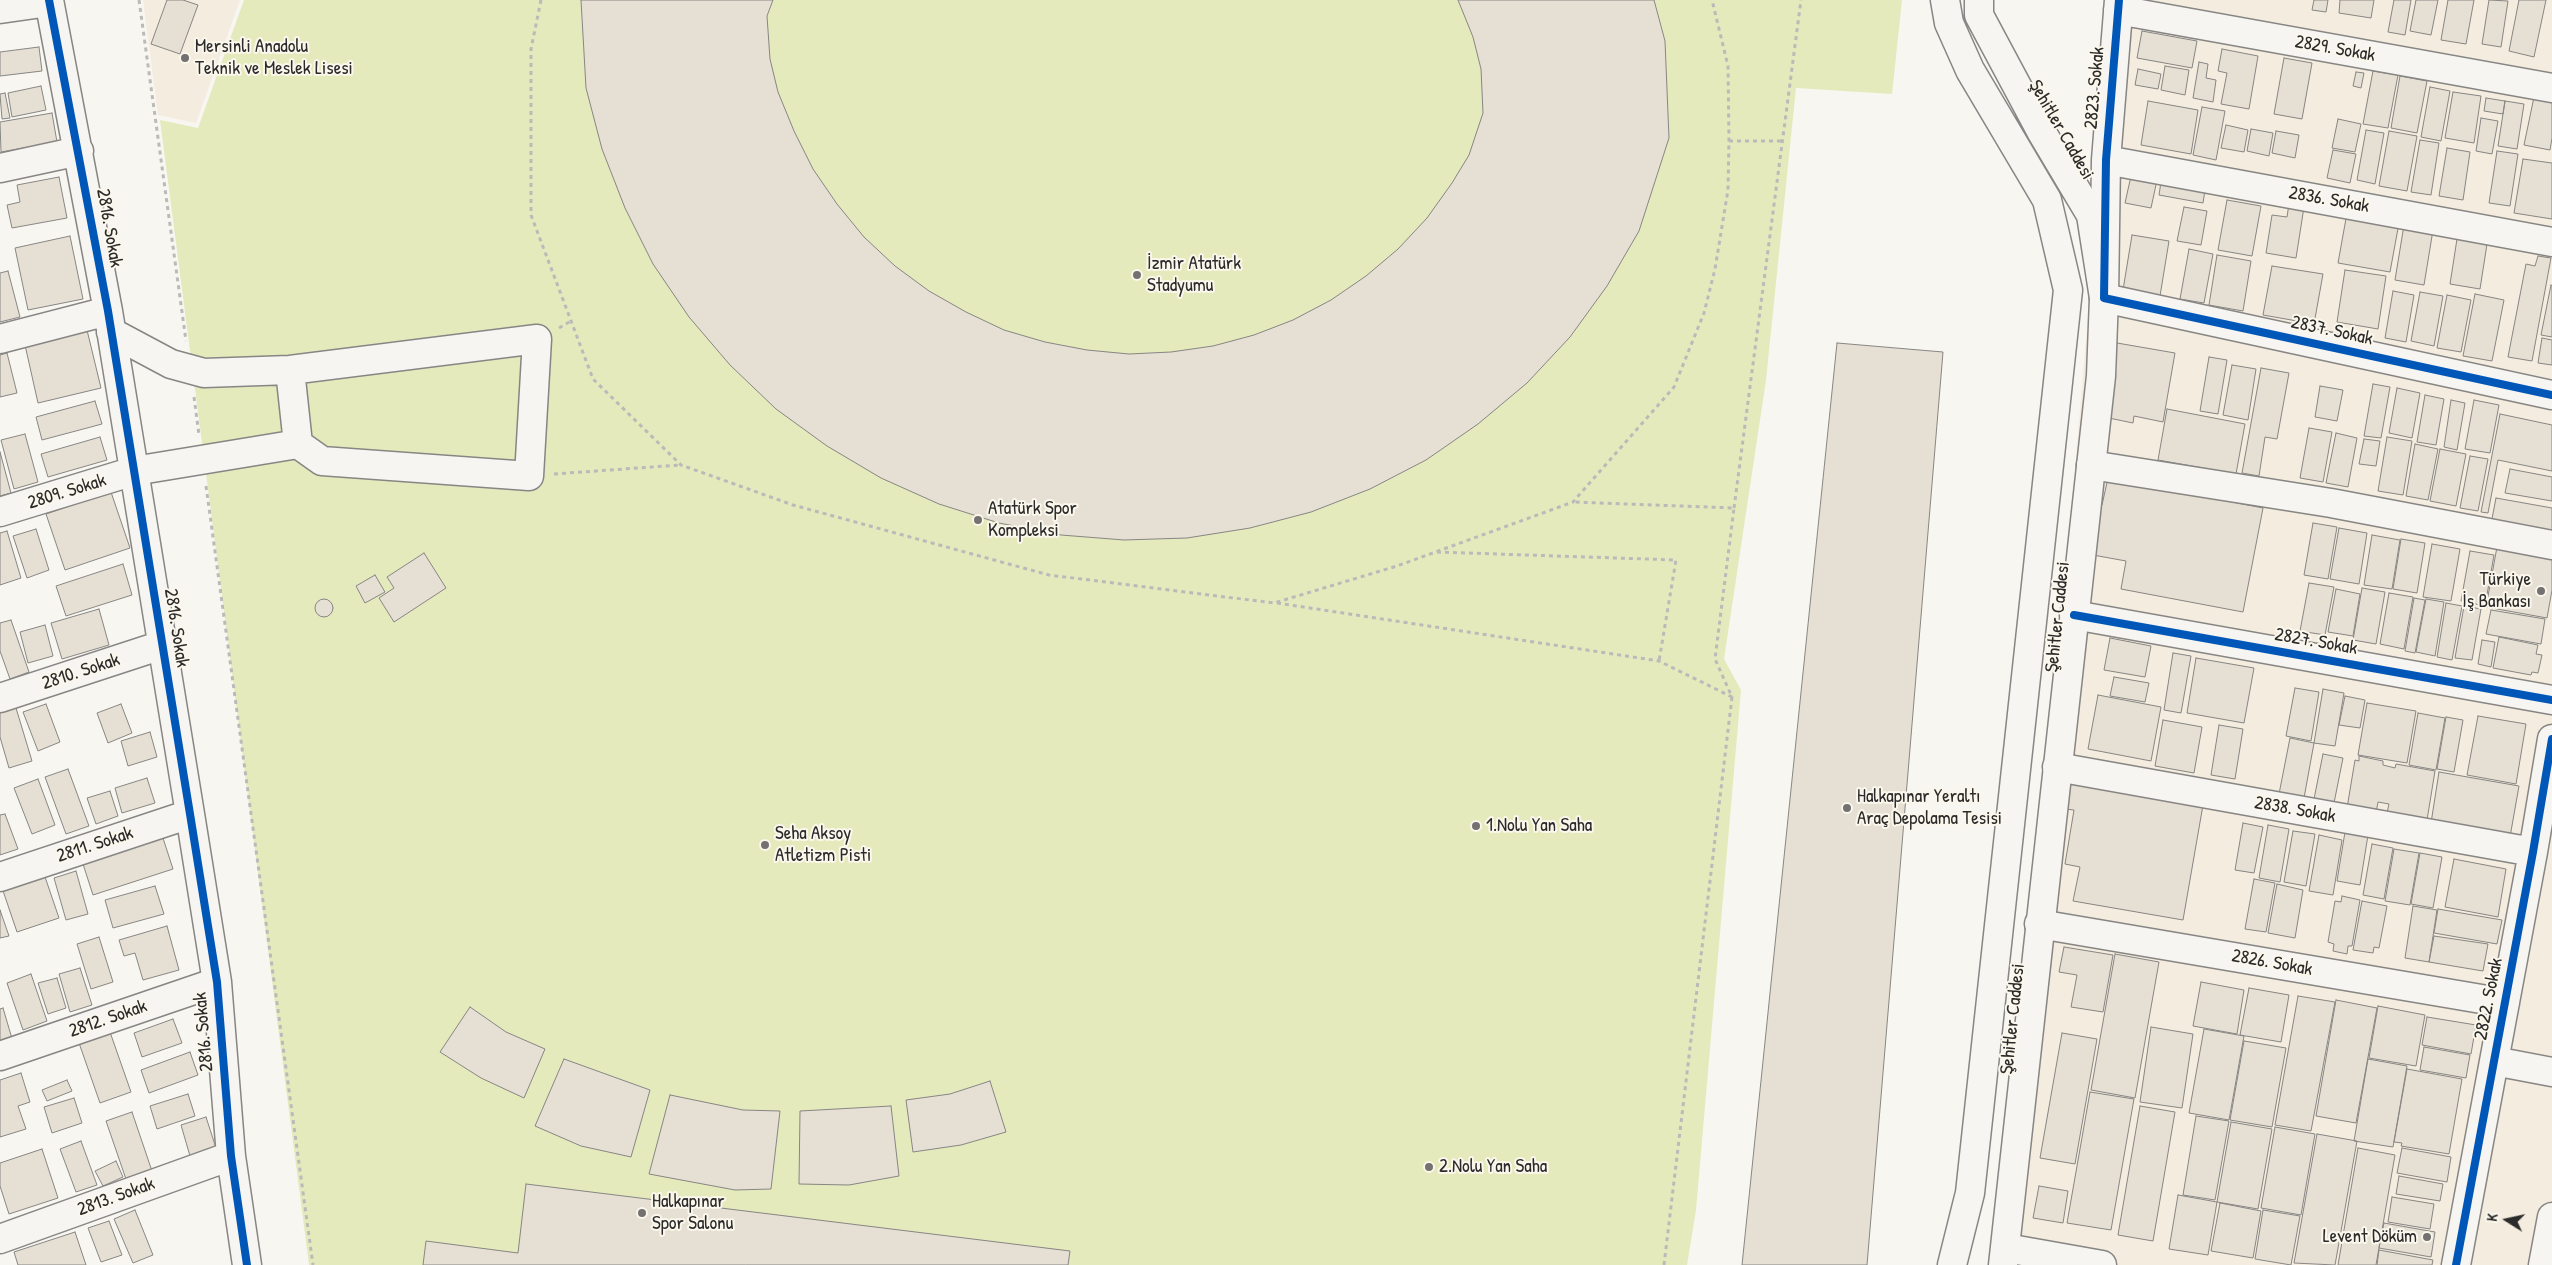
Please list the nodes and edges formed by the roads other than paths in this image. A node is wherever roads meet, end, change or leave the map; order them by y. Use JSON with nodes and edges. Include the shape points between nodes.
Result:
{"nodes":[{"id":1,"x":1946,"y":0,"type":"edge"},
{"id":2,"x":1979,"y":0,"type":"edge"},
{"id":3,"x":49,"y":1,"type":"edge"},
{"id":4,"x":2118,"y":5,"type":"edge"},
{"id":5,"x":0,"y":9,"type":"edge"},
{"id":6,"x":2552,"y":88,"type":"edge"},
{"id":7,"x":79,"y":151,"type":"junction"},
{"id":8,"x":2106,"y":160,"type":"junction"},
{"id":9,"x":0,"y":168,"type":"edge"},
{"id":10,"x":2552,"y":242,"type":"edge"},
{"id":11,"x":2104,"y":298,"type":"junction"},
{"id":12,"x":110,"y":321,"type":"junction"},
{"id":13,"x":0,"y":339,"type":"edge"},
{"id":14,"x":290,"y":370,"type":"junction"},
{"id":15,"x":2552,"y":395,"type":"edge"},
{"id":16,"x":298,"y":444,"type":"junction"},
{"id":17,"x":2092,"y":465,"type":"junction"},
{"id":18,"x":134,"y":471,"type":"junction"},
{"id":19,"x":0,"y":512,"type":"edge"},
{"id":20,"x":2552,"y":545,"type":"edge"},
{"id":21,"x":2074,"y":615,"type":"junction"},
{"id":22,"x":162,"y":645,"type":"junction"},
{"id":23,"x":0,"y":698,"type":"edge"},
{"id":24,"x":2552,"y":700,"type":"edge"},
{"id":25,"x":2552,"y":739,"type":"edge"},
{"id":26,"x":2057,"y":767,"type":"junction"},
{"id":27,"x":190,"y":814,"type":"junction"},
{"id":28,"x":2533,"y":852,"type":"junction"},
{"id":29,"x":0,"y":877,"type":"edge"},
{"id":30,"x":2040,"y":924,"type":"junction"},
{"id":31,"x":216,"y":982,"type":"junction"},
{"id":32,"x":2505,"y":1003,"type":"junction"},
{"id":33,"x":0,"y":1056,"type":"edge"},
{"id":34,"x":2494,"y":1061,"type":"junction"},
{"id":35,"x":2552,"y":1072,"type":"edge"},
{"id":36,"x":231,"y":1156,"type":"junction"},
{"id":37,"x":2552,"y":1217,"type":"edge"},
{"id":38,"x":0,"y":1239,"type":"edge"},
{"id":39,"x":2004,"y":1256,"type":"edge"},
{"id":40,"x":247,"y":1265,"type":"edge"},
{"id":41,"x":1952,"y":1265,"type":"edge"},
{"id":42,"x":2102,"y":1265,"type":"edge"},
{"id":43,"x":2456,"y":1265,"type":"edge"},
{"id":44,"x":2543,"y":1265,"type":"edge"}],
"edges":[{"from":1,"to":41,"type":"street","name":"Şehitler Caddesi","via":[[1949,23],[1970,70],[2047,200],[2068,290],[1970,1193]]},
{"from":2,"to":11,"type":"street","name":"Şehitler Caddesi","via":[[1979,15],[2041,131],[2091,215]]},
{"from":3,"to":5,"type":"street"},
{"from":3,"to":7,"type":"street","name":"2816. Sokak"},
{"from":4,"to":6,"type":"street","name":"2829. Sokak"},
{"from":4,"to":8,"type":"street","name":"2823. Sokak"},
{"from":7,"to":9,"type":"street"},
{"from":7,"to":12,"type":"street","name":"2816. Sokak"},
{"from":8,"to":10,"type":"street","name":"2836. Sokak"},
{"from":8,"to":11,"type":"street","name":"2823. Sokak"},
{"from":11,"to":15,"type":"street","name":"2837. Sokak"},
{"from":11,"to":17,"type":"street","name":"Şehitler Caddesi","via":[[2101,376]]},
{"from":12,"to":13,"type":"street"},
{"from":12,"to":14,"type":"street","via":[[172,364],[190,370],[226,374]]},
{"from":12,"to":18,"type":"street","name":"2816. Sokak"},
{"from":14,"to":16,"type":"street"},
{"from":14,"to":16,"type":"street","via":[[536,339],[529,476],[322,461]]},
{"from":16,"to":18,"type":"street","name":"2809. Sokak"},
{"from":17,"to":20,"type":"street","via":[[2331,502]]},
{"from":17,"to":21,"type":"street","name":"Şehitler Caddesi"},
{"from":18,"to":19,"type":"street","name":"2809. Sokak"},
{"from":18,"to":22,"type":"street","name":"2816. Sokak"},
{"from":21,"to":24,"type":"street","name":"2827. Sokak"},
{"from":21,"to":26,"type":"street","name":"Şehitler Caddesi"},
{"from":22,"to":23,"type":"street","name":"2810. Sokak"},
{"from":22,"to":27,"type":"street","name":"2816. Sokak"},
{"from":25,"to":28,"type":"street","name":"2822. Sokak"},
{"from":26,"to":28,"type":"street","name":"2838. Sokak"},
{"from":26,"to":30,"type":"street","name":"Şehitler Caddesi"},
{"from":27,"to":29,"type":"street","name":"2811. Sokak"},
{"from":27,"to":31,"type":"street","name":"2816. Sokak"},
{"from":28,"to":32,"type":"street","name":"2822. Sokak"},
{"from":30,"to":32,"type":"street","name":"2826. Sokak"},
{"from":30,"to":39,"type":"street","name":"Şehitler Caddesi"},
{"from":31,"to":33,"type":"street","name":"2812. Sokak"},
{"from":31,"to":36,"type":"street","name":"2816. Sokak"},
{"from":32,"to":34,"type":"street","name":"2822. Sokak"},
{"from":34,"to":35,"type":"street"},
{"from":34,"to":43,"type":"street","name":"2822. Sokak"},
{"from":36,"to":38,"type":"street","name":"2813. Sokak"},
{"from":36,"to":40,"type":"street","name":"2816. Sokak"},
{"from":37,"to":44,"type":"street"},
{"from":39,"to":42,"type":"street"}]}
